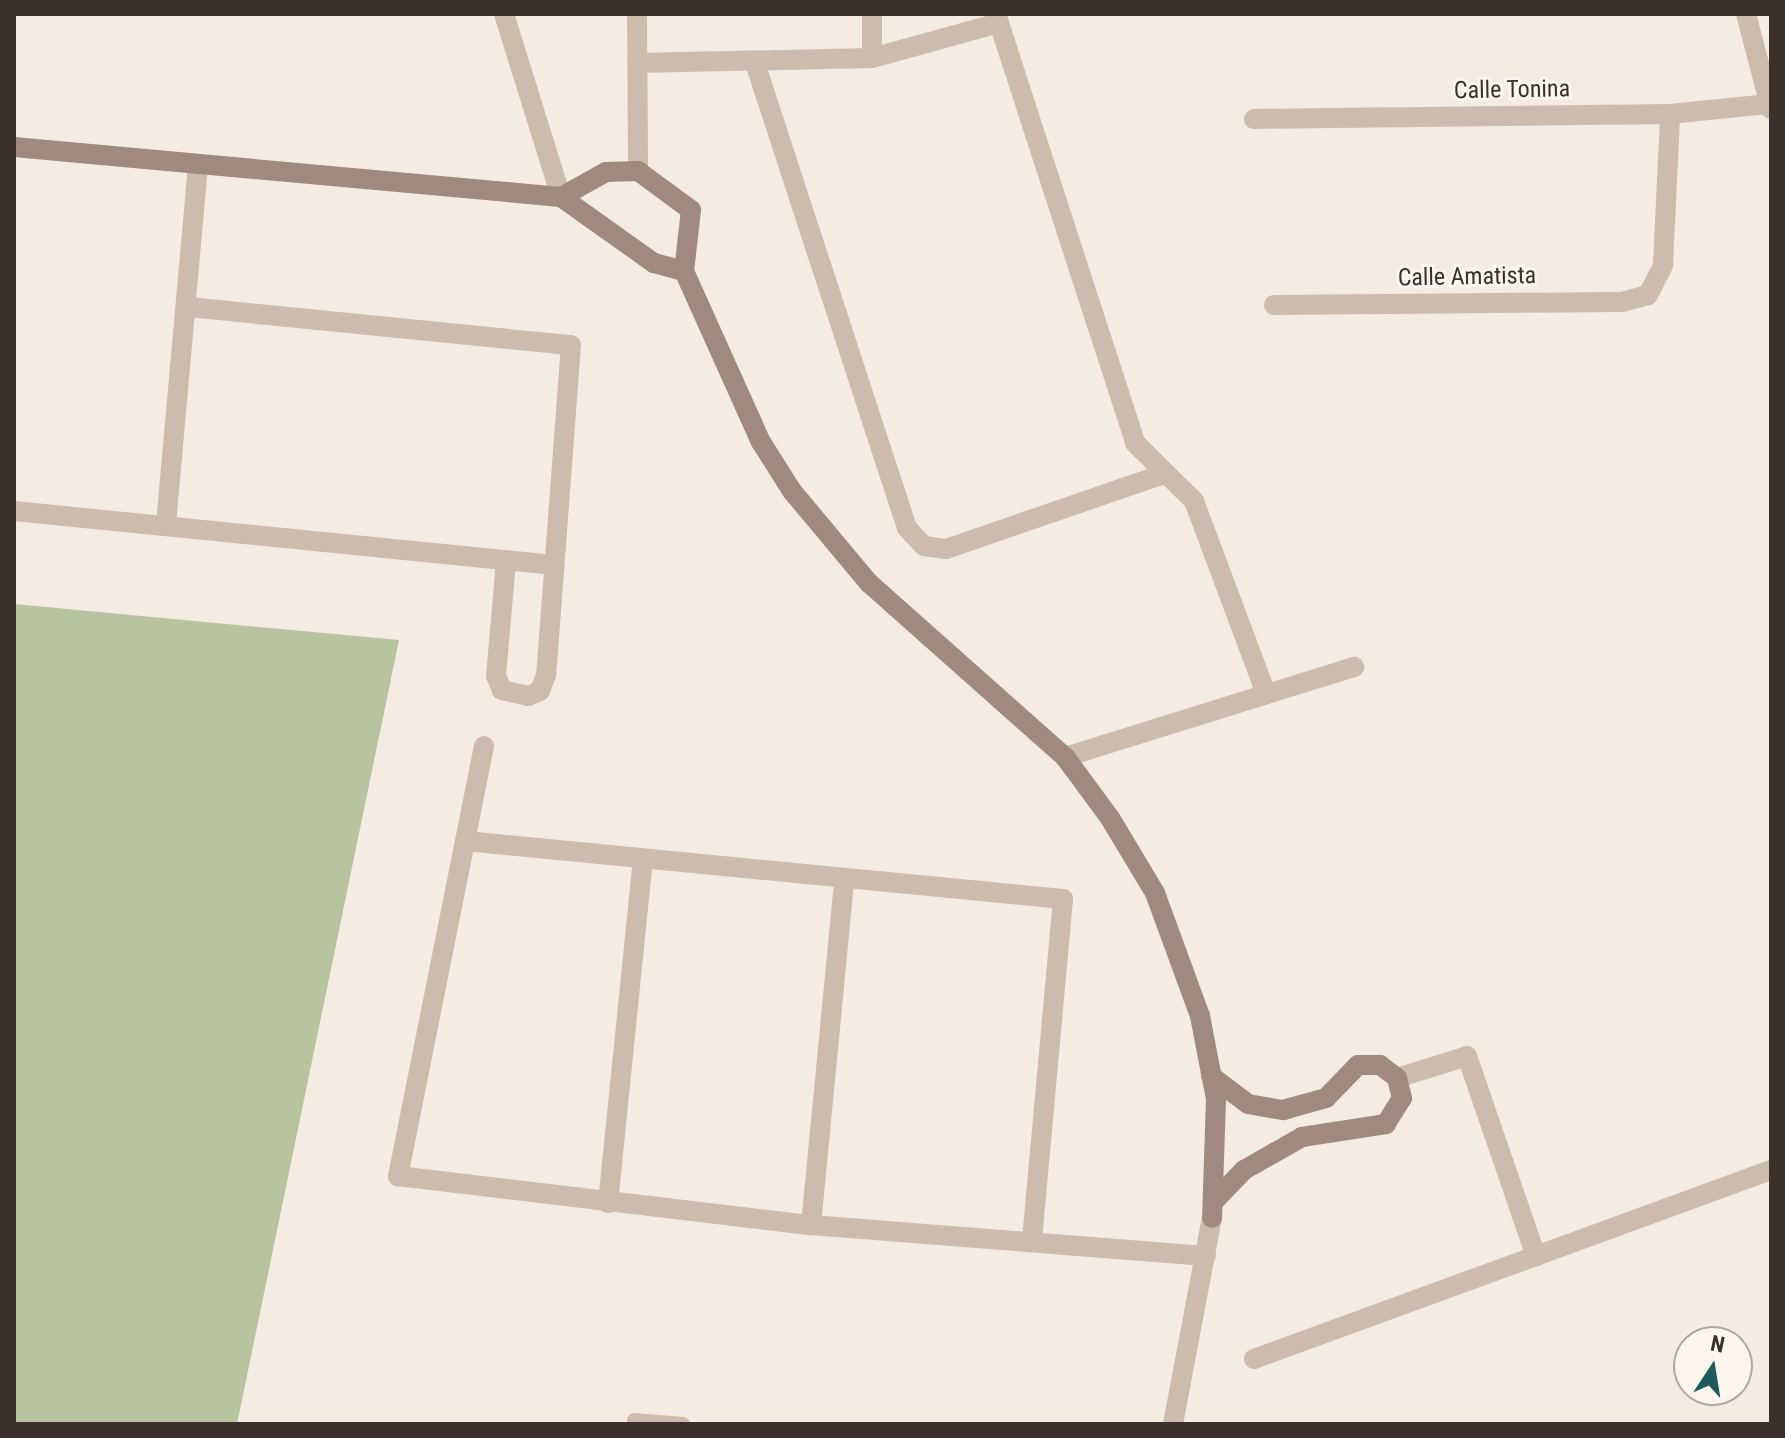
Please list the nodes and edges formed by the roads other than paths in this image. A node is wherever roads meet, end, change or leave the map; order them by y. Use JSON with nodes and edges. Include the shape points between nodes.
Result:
{"nodes":[{"id":1,"x":504,"y":14,"type":"edge"},
{"id":2,"x":637,"y":14,"type":"edge"},
{"id":3,"x":872,"y":14,"type":"edge"},
{"id":4,"x":1746,"y":14,"type":"edge"},
{"id":5,"x":998,"y":18,"type":"edge"},
{"id":6,"x":872,"y":58,"type":"junction"},
{"id":7,"x":637,"y":63,"type":"junction"},
{"id":8,"x":755,"y":63,"type":"junction"},
{"id":9,"x":1770,"y":106,"type":"edge"},
{"id":10,"x":1670,"y":114,"type":"junction"},
{"id":11,"x":1254,"y":119,"type":"dead end"},
{"id":12,"x":14,"y":147,"type":"edge"},
{"id":13,"x":198,"y":165,"type":"junction"},
{"id":14,"x":638,"y":171,"type":"junction"},
{"id":15,"x":561,"y":197,"type":"junction"},
{"id":16,"x":684,"y":271,"type":"junction"},
{"id":17,"x":1274,"y":305,"type":"dead end"},
{"id":18,"x":188,"y":307,"type":"junction"},
{"id":19,"x":1164,"y":474,"type":"junction"},
{"id":20,"x":14,"y":511,"type":"edge"},
{"id":21,"x":166,"y":524,"type":"junction"},
{"id":22,"x":506,"y":562,"type":"junction"},
{"id":23,"x":554,"y":565,"type":"junction"},
{"id":24,"x":1354,"y":667,"type":"dead end"},
{"id":25,"x":1266,"y":694,"type":"junction"},
{"id":26,"x":484,"y":746,"type":"dead end"},
{"id":27,"x":1065,"y":757,"type":"junction"},
{"id":28,"x":465,"y":841,"type":"junction"},
{"id":29,"x":643,"y":861,"type":"junction"},
{"id":30,"x":844,"y":882,"type":"junction"},
{"id":31,"x":1211,"y":1076,"type":"junction"},
{"id":32,"x":1397,"y":1078,"type":"junction"},
{"id":33,"x":1771,"y":1170,"type":"edge"},
{"id":34,"x":608,"y":1203,"type":"junction"},
{"id":35,"x":1214,"y":1209,"type":"junction"},
{"id":36,"x":811,"y":1225,"type":"junction"},
{"id":37,"x":1032,"y":1242,"type":"junction"},
{"id":38,"x":1206,"y":1256,"type":"junction"},
{"id":39,"x":1536,"y":1256,"type":"junction"},
{"id":40,"x":1254,"y":1359,"type":"dead end"},
{"id":41,"x":634,"y":1420,"type":"dead end"},
{"id":42,"x":683,"y":1424,"type":"edge"},
{"id":43,"x":1173,"y":1424,"type":"edge"}],
"edges":[{"from":1,"to":15,"type":"street"},
{"from":2,"to":7,"type":"street"},
{"from":3,"to":6,"type":"street"},
{"from":4,"to":9,"type":"street"},
{"from":5,"to":6,"type":"street"},
{"from":5,"to":19,"type":"street","via":[[1135,443]]},
{"from":6,"to":8,"type":"street"},
{"from":7,"to":8,"type":"street"},
{"from":7,"to":14,"type":"street"},
{"from":8,"to":19,"type":"street","via":[[907,528],[924,546],[946,549]]},
{"from":9,"to":10,"type":"street","name":"Calle Tonina"},
{"from":10,"to":11,"type":"street","name":"Calle Tonina"},
{"from":10,"to":17,"type":"street","name":"Calle Amatista","via":[[1656,287],[1622,302]]},
{"from":12,"to":13,"type":"street"},
{"from":13,"to":15,"type":"street"},
{"from":13,"to":18,"type":"street"},
{"from":14,"to":15,"type":"street","via":[[606,172]]},
{"from":14,"to":16,"type":"street","via":[[691,210]]},
{"from":15,"to":16,"type":"street","via":[[654,263]]},
{"from":16,"to":27,"type":"street","via":[[761,442],[819,528],[869,583]]},
{"from":18,"to":21,"type":"street"},
{"from":18,"to":23,"type":"street","via":[[571,345]]},
{"from":19,"to":25,"type":"street","via":[[1194,501]]},
{"from":20,"to":21,"type":"street"},
{"from":21,"to":22,"type":"street"},
{"from":22,"to":23,"type":"street"},
{"from":22,"to":23,"type":"street","via":[[496,676],[514,697],[540,691],[546,675]]},
{"from":24,"to":25,"type":"street"},
{"from":25,"to":27,"type":"street"},
{"from":26,"to":28,"type":"street"},
{"from":27,"to":31,"type":"street","via":[[1155,893],[1190,981]]},
{"from":28,"to":29,"type":"street"},
{"from":28,"to":34,"type":"street","via":[[398,1176]]},
{"from":29,"to":30,"type":"street"},
{"from":29,"to":34,"type":"street"},
{"from":30,"to":36,"type":"street"},
{"from":30,"to":37,"type":"street","via":[[1063,899]]},
{"from":31,"to":32,"type":"street","via":[[1248,1104],[1283,1110],[1326,1098],[1358,1065],[1380,1065]]},
{"from":31,"to":35,"type":"street"},
{"from":32,"to":35,"type":"street","via":[[1400,1109],[1386,1124],[1302,1137],[1244,1170]]},
{"from":32,"to":39,"type":"street","via":[[1467,1056]]},
{"from":33,"to":39,"type":"street"},
{"from":34,"to":36,"type":"street"},
{"from":35,"to":38,"type":"street"},
{"from":36,"to":37,"type":"street"},
{"from":37,"to":38,"type":"street"},
{"from":38,"to":43,"type":"street"},
{"from":39,"to":40,"type":"street"},
{"from":41,"to":42,"type":"lane"}]}
